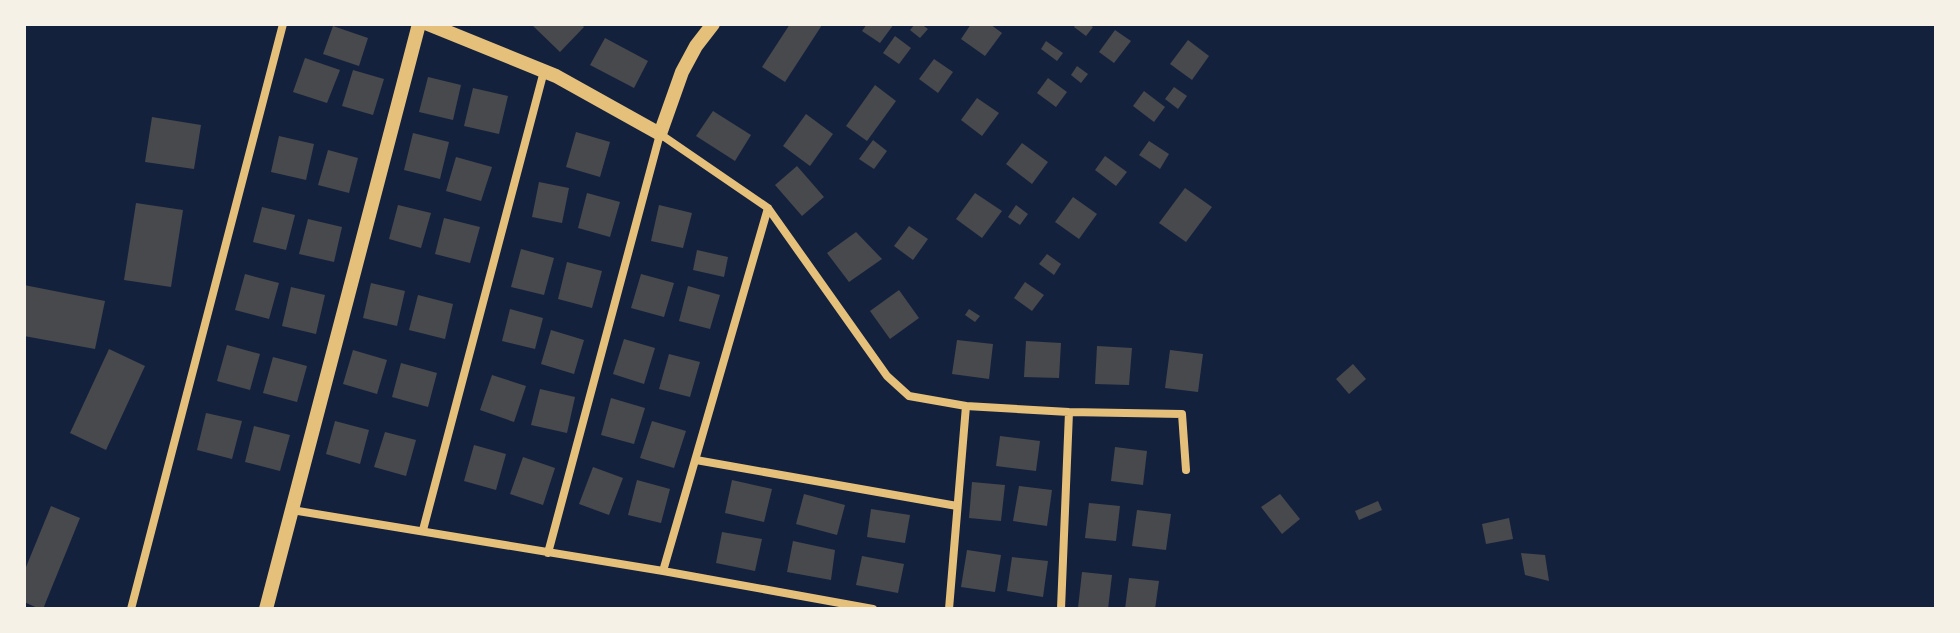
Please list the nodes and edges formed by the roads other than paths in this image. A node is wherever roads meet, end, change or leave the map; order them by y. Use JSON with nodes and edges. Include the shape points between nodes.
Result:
{"nodes":[{"id":1,"x":283,"y":24,"type":"edge"},
{"id":2,"x":419,"y":24,"type":"edge"},
{"id":3,"x":428,"y":24,"type":"edge"},
{"id":4,"x":713,"y":24,"type":"edge"},
{"id":5,"x":544,"y":71,"type":"junction"},
{"id":6,"x":660,"y":134,"type":"junction"},
{"id":7,"x":768,"y":208,"type":"junction"},
{"id":8,"x":966,"y":406,"type":"junction"},
{"id":9,"x":1069,"y":412,"type":"junction"},
{"id":10,"x":696,"y":460,"type":"junction"},
{"id":11,"x":1186,"y":470,"type":"dead end"},
{"id":12,"x":957,"y":506,"type":"junction"},
{"id":13,"x":292,"y":510,"type":"junction"},
{"id":14,"x":423,"y":530,"type":"junction"},
{"id":15,"x":548,"y":553,"type":"junction"},
{"id":16,"x":663,"y":571,"type":"junction"},
{"id":17,"x":131,"y":609,"type":"edge"},
{"id":18,"x":266,"y":609,"type":"edge"},
{"id":19,"x":873,"y":609,"type":"edge"},
{"id":20,"x":949,"y":609,"type":"edge"},
{"id":21,"x":1061,"y":609,"type":"edge"}],
"edges":[{"from":1,"to":17,"type":"street"},
{"from":2,"to":13,"type":"street"},
{"from":3,"to":5,"type":"street"},
{"from":4,"to":6,"type":"street","via":[[682,72]]},
{"from":5,"to":6,"type":"street"},
{"from":5,"to":14,"type":"street"},
{"from":6,"to":7,"type":"street"},
{"from":6,"to":15,"type":"street"},
{"from":7,"to":8,"type":"street","via":[[887,376],[909,396]]},
{"from":7,"to":10,"type":"street"},
{"from":8,"to":9,"type":"street"},
{"from":8,"to":12,"type":"street"},
{"from":9,"to":11,"type":"street","via":[[1182,414]]},
{"from":9,"to":21,"type":"street"},
{"from":10,"to":12,"type":"street"},
{"from":10,"to":16,"type":"street"},
{"from":12,"to":20,"type":"street"},
{"from":13,"to":14,"type":"street"},
{"from":13,"to":18,"type":"street"},
{"from":14,"to":15,"type":"street"},
{"from":15,"to":16,"type":"street"},
{"from":16,"to":19,"type":"street"}]}
